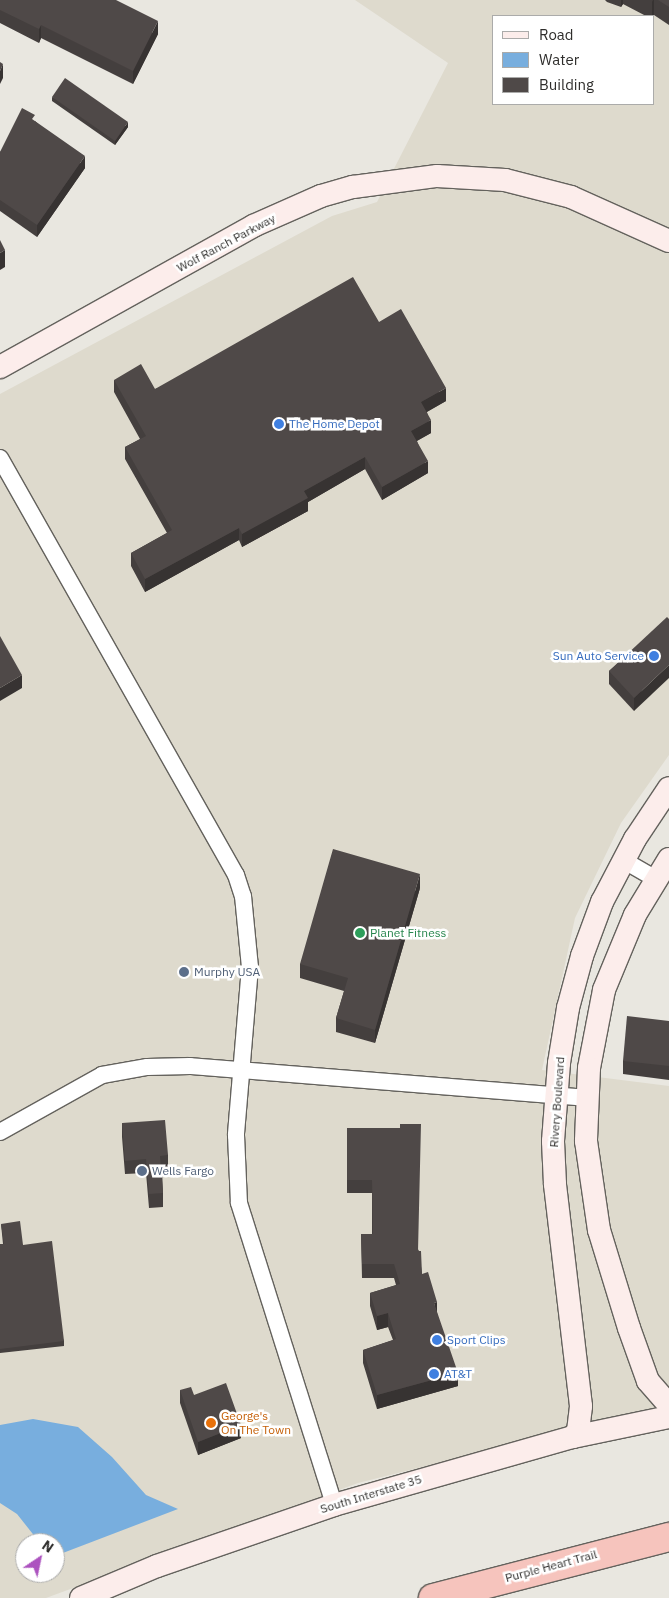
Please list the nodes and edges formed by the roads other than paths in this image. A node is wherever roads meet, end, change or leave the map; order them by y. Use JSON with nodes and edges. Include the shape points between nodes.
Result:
{"nodes":[{"id":1,"x":669,"y":242,"type":"edge"},
{"id":2,"x":0,"y":367,"type":"edge"},
{"id":3,"x":0,"y":458,"type":"edge"},
{"id":4,"x":669,"y":788,"type":"edge"},
{"id":5,"x":669,"y":859,"type":"edge"},
{"id":6,"x":623,"y":860,"type":"junction"},
{"id":7,"x":656,"y":879,"type":"junction"},
{"id":8,"x":241,"y":1072,"type":"junction"},
{"id":9,"x":556,"y":1096,"type":"junction"},
{"id":10,"x":586,"y":1098,"type":"junction"},
{"id":11,"x":0,"y":1132,"type":"edge"},
{"id":12,"x":669,"y":1405,"type":"edge"},
{"id":13,"x":669,"y":1417,"type":"edge"},
{"id":14,"x":573,"y":1437,"type":"junction"},
{"id":15,"x":334,"y":1505,"type":"junction"},
{"id":16,"x":669,"y":1537,"type":"edge"},
{"id":17,"x":81,"y":1598,"type":"edge"},
{"id":18,"x":433,"y":1598,"type":"edge"}],
"edges":[{"from":1,"to":2,"type":"street","name":"Wolf Ranch Parkway","via":[[571,197],[505,180],[437,176],[353,187],[321,196],[253,226]]},
{"from":3,"to":8,"type":"street","via":[[236,875],[243,896],[250,944]]},
{"from":4,"to":6,"type":"street","name":"Rivery Boulevard"},
{"from":5,"to":7,"type":"street"},
{"from":6,"to":7,"type":"street"},
{"from":6,"to":9,"type":"street","name":"Rivery Boulevard","via":[[602,902],[582,956],[568,1008]]},
{"from":7,"to":10,"type":"street","via":[[625,935],[604,990],[593,1038]]},
{"from":8,"to":9,"type":"street"},
{"from":8,"to":11,"type":"street","via":[[190,1066],[124,1069],[102,1075]]},
{"from":8,"to":15,"type":"street","via":[[236,1135],[239,1203]]},
{"from":9,"to":10,"type":"street"},
{"from":9,"to":14,"type":"street","name":"Rivery Boulevard","via":[[555,1184],[581,1402],[579,1426]]},
{"from":10,"to":12,"type":"street","via":[[588,1166],[600,1230],[648,1381]]},
{"from":13,"to":14,"type":"street","name":"South Interstate 35"},
{"from":14,"to":15,"type":"street","name":"South Interstate 35"},
{"from":15,"to":17,"type":"street","name":"South Interstate 35","via":[[156,1566]]},
{"from":16,"to":18,"type":"highway","name":"Purple Heart Trail"}]}
